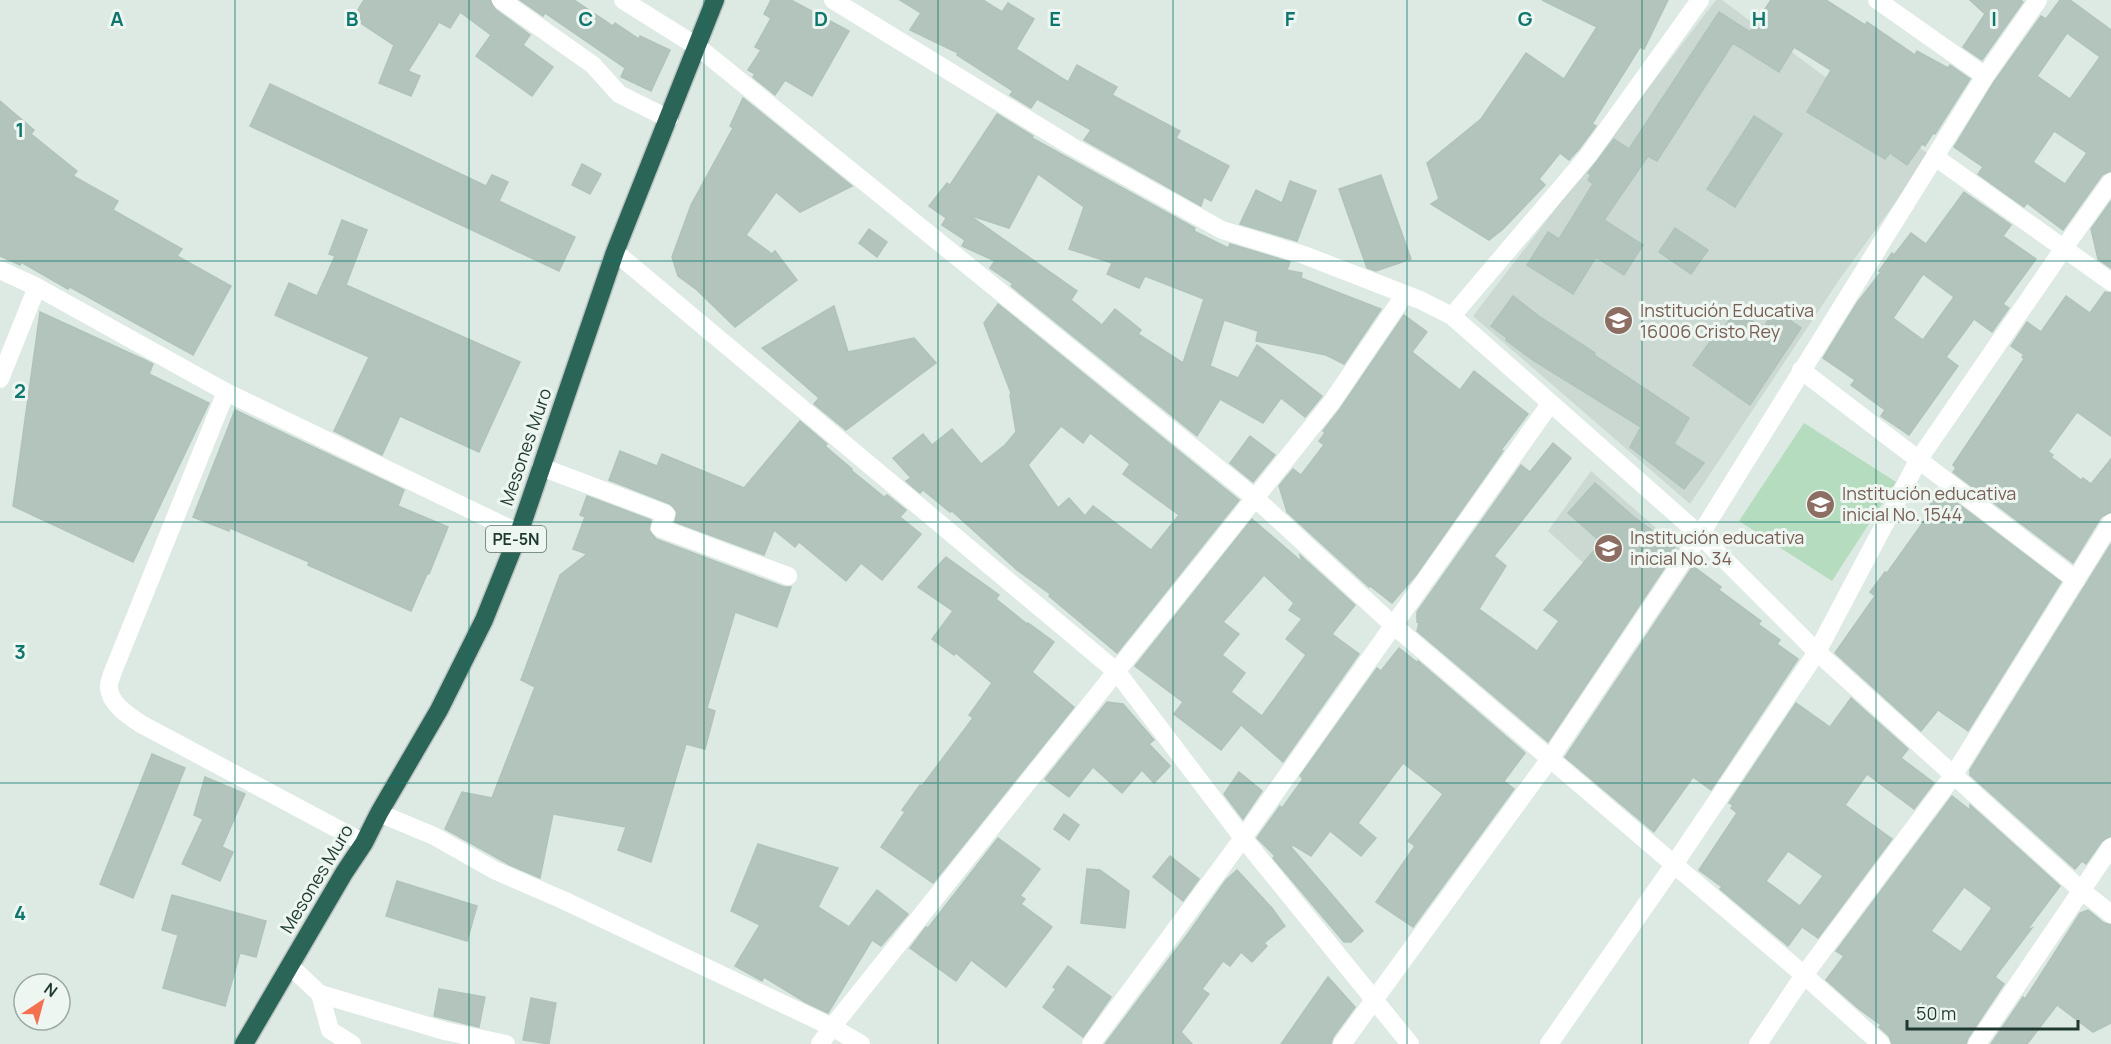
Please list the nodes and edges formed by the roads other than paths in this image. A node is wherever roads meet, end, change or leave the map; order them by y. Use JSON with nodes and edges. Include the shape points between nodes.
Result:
{"nodes":[{"id":1,"x":501,"y":0,"type":"edge"},
{"id":2,"x":623,"y":0,"type":"edge"},
{"id":3,"x":715,"y":0,"type":"edge"},
{"id":4,"x":833,"y":0,"type":"edge"},
{"id":5,"x":1700,"y":0,"type":"edge"},
{"id":6,"x":1877,"y":0,"type":"edge"},
{"id":7,"x":2038,"y":0,"type":"edge"},
{"id":8,"x":698,"y":47,"type":"junction"},
{"id":9,"x":1985,"y":76,"type":"junction"},
{"id":10,"x":669,"y":119,"type":"junction"},
{"id":11,"x":1935,"y":157,"type":"junction"},
{"id":12,"x":2111,"y":182,"type":"edge"},
{"id":13,"x":2064,"y":248,"type":"junction"},
{"id":14,"x":615,"y":252,"type":"junction"},
{"id":15,"x":0,"y":270,"type":"edge"},
{"id":16,"x":2111,"y":282,"type":"edge"},
{"id":17,"x":37,"y":287,"type":"junction"},
{"id":18,"x":1405,"y":294,"type":"junction"},
{"id":19,"x":1452,"y":316,"type":"junction"},
{"id":20,"x":1801,"y":370,"type":"junction"},
{"id":21,"x":0,"y":379,"type":"edge"},
{"id":22,"x":226,"y":392,"type":"junction"},
{"id":23,"x":1550,"y":404,"type":"junction"},
{"id":24,"x":1920,"y":459,"type":"junction"},
{"id":25,"x":542,"y":467,"type":"junction"},
{"id":26,"x":1255,"y":498,"type":"junction"},
{"id":27,"x":2111,"y":523,"type":"edge"},
{"id":28,"x":519,"y":532,"type":"junction"},
{"id":29,"x":1700,"y":535,"type":"junction"},
{"id":30,"x":788,"y":576,"type":"dead end"},
{"id":31,"x":2076,"y":580,"type":"junction"},
{"id":32,"x":1393,"y":625,"type":"junction"},
{"id":33,"x":1817,"y":652,"type":"junction"},
{"id":34,"x":1117,"y":672,"type":"junction"},
{"id":35,"x":1549,"y":760,"type":"junction"},
{"id":36,"x":1953,"y":776,"type":"junction"},
{"id":37,"x":379,"y":813,"type":"junction"},
{"id":38,"x":1243,"y":838,"type":"junction"},
{"id":39,"x":364,"y":843,"type":"junction"},
{"id":40,"x":2111,"y":847,"type":"edge"},
{"id":41,"x":1673,"y":866,"type":"junction"},
{"id":42,"x":2081,"y":890,"type":"junction"},
{"id":43,"x":2111,"y":914,"type":"edge"},
{"id":44,"x":290,"y":966,"type":"junction"},
{"id":45,"x":1804,"y":975,"type":"junction"},
{"id":46,"x":320,"y":994,"type":"junction"},
{"id":47,"x":1375,"y":1000,"type":"junction"},
{"id":48,"x":832,"y":1027,"type":"junction"},
{"id":49,"x":244,"y":1044,"type":"edge"},
{"id":50,"x":352,"y":1044,"type":"edge"},
{"id":51,"x":506,"y":1044,"type":"edge"},
{"id":52,"x":820,"y":1044,"type":"edge"},
{"id":53,"x":861,"y":1044,"type":"edge"},
{"id":54,"x":1091,"y":1044,"type":"edge"},
{"id":55,"x":1342,"y":1044,"type":"edge"},
{"id":56,"x":1410,"y":1044,"type":"edge"},
{"id":57,"x":1549,"y":1044,"type":"edge"},
{"id":58,"x":1758,"y":1044,"type":"edge"},
{"id":59,"x":1881,"y":1044,"type":"edge"},
{"id":60,"x":1977,"y":1044,"type":"edge"}],
"edges":[{"from":1,"to":10,"type":"street","via":[[593,65],[619,94]]},
{"from":2,"to":8,"type":"street"},
{"from":3,"to":8,"type":"highway","name":"Mesones Muro","number":"PE-5N"},
{"from":4,"to":18,"type":"street","via":[[1071,146],[1222,230],[1304,255]]},
{"from":5,"to":19,"type":"street","via":[[1588,156]]},
{"from":6,"to":9,"type":"street"},
{"from":7,"to":9,"type":"street"},
{"from":8,"to":10,"type":"highway","name":"Mesones Muro","number":"PE-5N"},
{"from":8,"to":26,"type":"street"},
{"from":9,"to":11,"type":"street"},
{"from":10,"to":14,"type":"highway","name":"Mesones Muro","number":"PE-5N"},
{"from":11,"to":13,"type":"street"},
{"from":11,"to":20,"type":"street"},
{"from":12,"to":13,"type":"street"},
{"from":13,"to":16,"type":"street"},
{"from":13,"to":24,"type":"street"},
{"from":14,"to":25,"type":"highway","name":"Mesones Muro","number":"PE-5N"},
{"from":14,"to":34,"type":"street"},
{"from":15,"to":17,"type":"street"},
{"from":17,"to":21,"type":"street"},
{"from":17,"to":22,"type":"street"},
{"from":18,"to":19,"type":"street"},
{"from":18,"to":26,"type":"street","via":[[1331,403]]},
{"from":19,"to":23,"type":"street"},
{"from":20,"to":24,"type":"street"},
{"from":20,"to":29,"type":"street"},
{"from":22,"to":28,"type":"street"},
{"from":22,"to":39,"type":"street","via":[[109,688],[124,712],[141,724]]},
{"from":23,"to":29,"type":"street"},
{"from":23,"to":32,"type":"street"},
{"from":24,"to":31,"type":"street"},
{"from":24,"to":33,"type":"street"},
{"from":25,"to":28,"type":"highway","name":"Mesones Muro","number":"PE-5N"},
{"from":25,"to":30,"type":"street","via":[[666,514],[660,528]]},
{"from":26,"to":32,"type":"street"},
{"from":26,"to":34,"type":"street"},
{"from":27,"to":31,"type":"street"},
{"from":28,"to":37,"type":"highway","name":"Mesones Muro","number":"PE-5N","via":[[484,620],[444,700]]},
{"from":29,"to":33,"type":"street"},
{"from":29,"to":35,"type":"street"},
{"from":31,"to":36,"type":"street"},
{"from":32,"to":35,"type":"street"},
{"from":32,"to":38,"type":"street"},
{"from":33,"to":36,"type":"street"},
{"from":33,"to":41,"type":"street"},
{"from":34,"to":38,"type":"street"},
{"from":34,"to":48,"type":"street"},
{"from":35,"to":41,"type":"street"},
{"from":35,"to":47,"type":"street"},
{"from":36,"to":42,"type":"street"},
{"from":36,"to":45,"type":"street"},
{"from":37,"to":39,"type":"highway","name":"Mesones Muro","number":"PE-5N"},
{"from":37,"to":48,"type":"street"},
{"from":38,"to":47,"type":"street"},
{"from":38,"to":54,"type":"street"},
{"from":39,"to":44,"type":"highway","name":"Mesones Muro","number":"PE-5N"},
{"from":40,"to":42,"type":"street"},
{"from":41,"to":45,"type":"street"},
{"from":41,"to":57,"type":"street"},
{"from":42,"to":43,"type":"street"},
{"from":42,"to":60,"type":"street"},
{"from":44,"to":46,"type":"street"},
{"from":44,"to":49,"type":"highway","name":"Mesones Muro","number":"PE-5N"},
{"from":45,"to":58,"type":"street"},
{"from":45,"to":59,"type":"street"},
{"from":46,"to":50,"type":"street","via":[[330,1030]]},
{"from":46,"to":51,"type":"street"},
{"from":47,"to":55,"type":"street"},
{"from":47,"to":56,"type":"street"},
{"from":48,"to":52,"type":"street"},
{"from":48,"to":53,"type":"street"}]}
